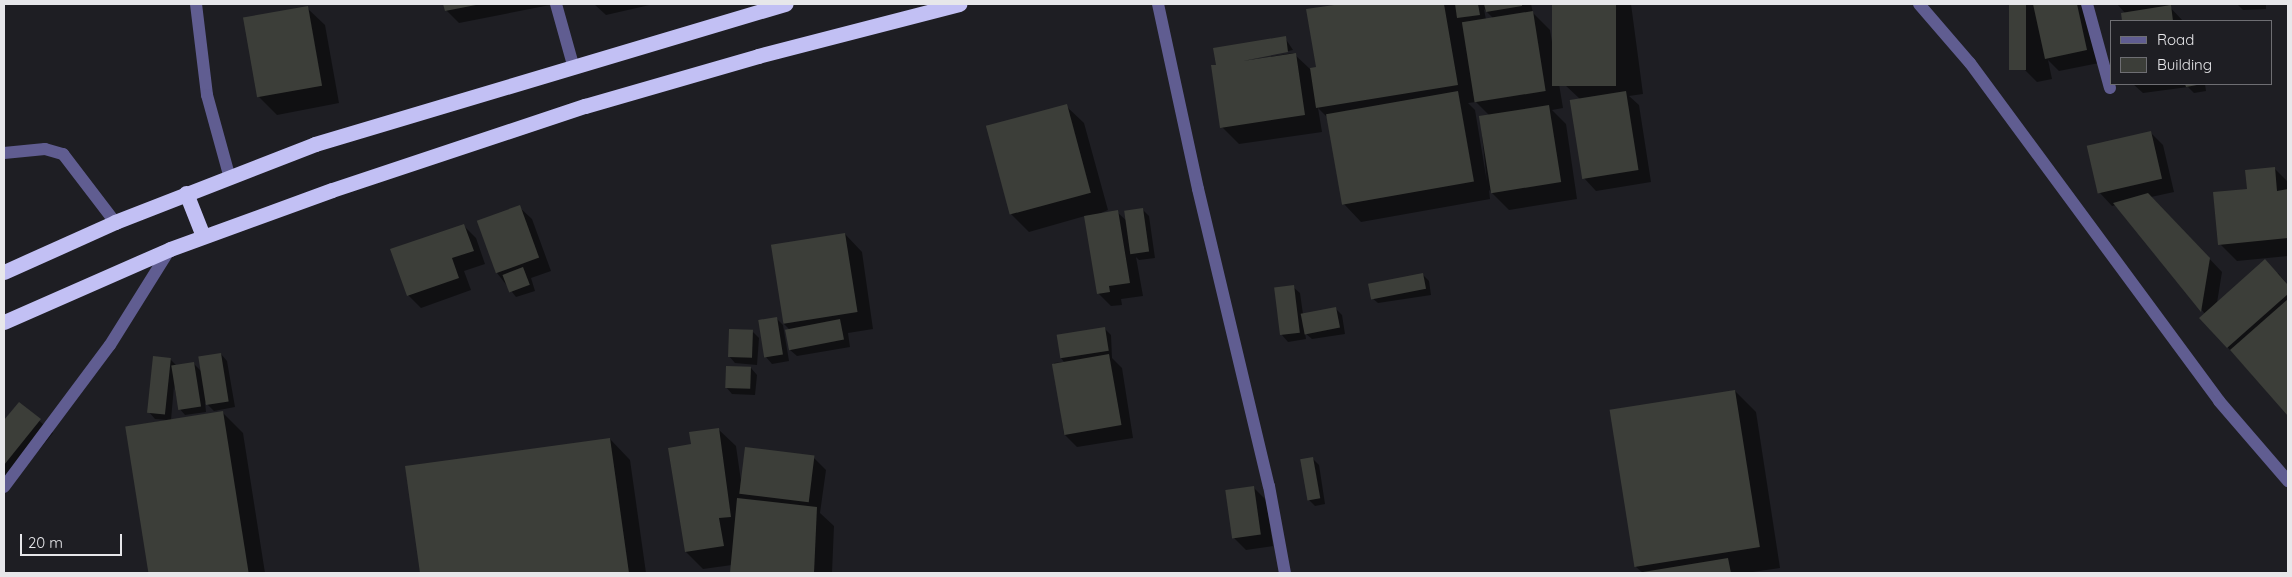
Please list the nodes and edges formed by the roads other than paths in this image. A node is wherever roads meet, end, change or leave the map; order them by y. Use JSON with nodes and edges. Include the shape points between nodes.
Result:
{"nodes":[{"id":1,"x":196,"y":4,"type":"edge"},
{"id":2,"x":556,"y":4,"type":"edge"},
{"id":3,"x":786,"y":4,"type":"edge"},
{"id":4,"x":959,"y":4,"type":"edge"},
{"id":5,"x":1158,"y":4,"type":"edge"},
{"id":6,"x":2087,"y":4,"type":"edge"},
{"id":7,"x":1924,"y":5,"type":"edge"},
{"id":8,"x":573,"y":65,"type":"junction"},
{"id":9,"x":2110,"y":88,"type":"dead end"},
{"id":10,"x":4,"y":153,"type":"edge"},
{"id":11,"x":229,"y":175,"type":"junction"},
{"id":12,"x":186,"y":193,"type":"junction"},
{"id":13,"x":115,"y":222,"type":"junction"},
{"id":14,"x":203,"y":236,"type":"junction"},
{"id":15,"x":170,"y":248,"type":"junction"},
{"id":16,"x":4,"y":272,"type":"edge"},
{"id":17,"x":4,"y":322,"type":"edge"},
{"id":18,"x":2288,"y":481,"type":"edge"},
{"id":19,"x":4,"y":486,"type":"edge"},
{"id":20,"x":1285,"y":573,"type":"edge"}],
"edges":[{"from":1,"to":11,"type":"street","via":[[207,94]]},
{"from":2,"to":8,"type":"street"},
{"from":3,"to":8,"type":"highway"},
{"from":4,"to":14,"type":"highway","via":[[758,56],[585,106]]},
{"from":5,"to":20,"type":"street","via":[[1269,486]]},
{"from":6,"to":9,"type":"street"},
{"from":7,"to":18,"type":"street","via":[[2219,401]]},
{"from":8,"to":11,"type":"highway","via":[[404,116]]},
{"from":10,"to":13,"type":"street","via":[[45,149],[64,154]]},
{"from":11,"to":12,"type":"highway"},
{"from":12,"to":13,"type":"highway"},
{"from":12,"to":14,"type":"highway"},
{"from":13,"to":16,"type":"highway"},
{"from":14,"to":15,"type":"highway"},
{"from":15,"to":17,"type":"highway"},
{"from":15,"to":19,"type":"street","via":[[110,345]]}]}
